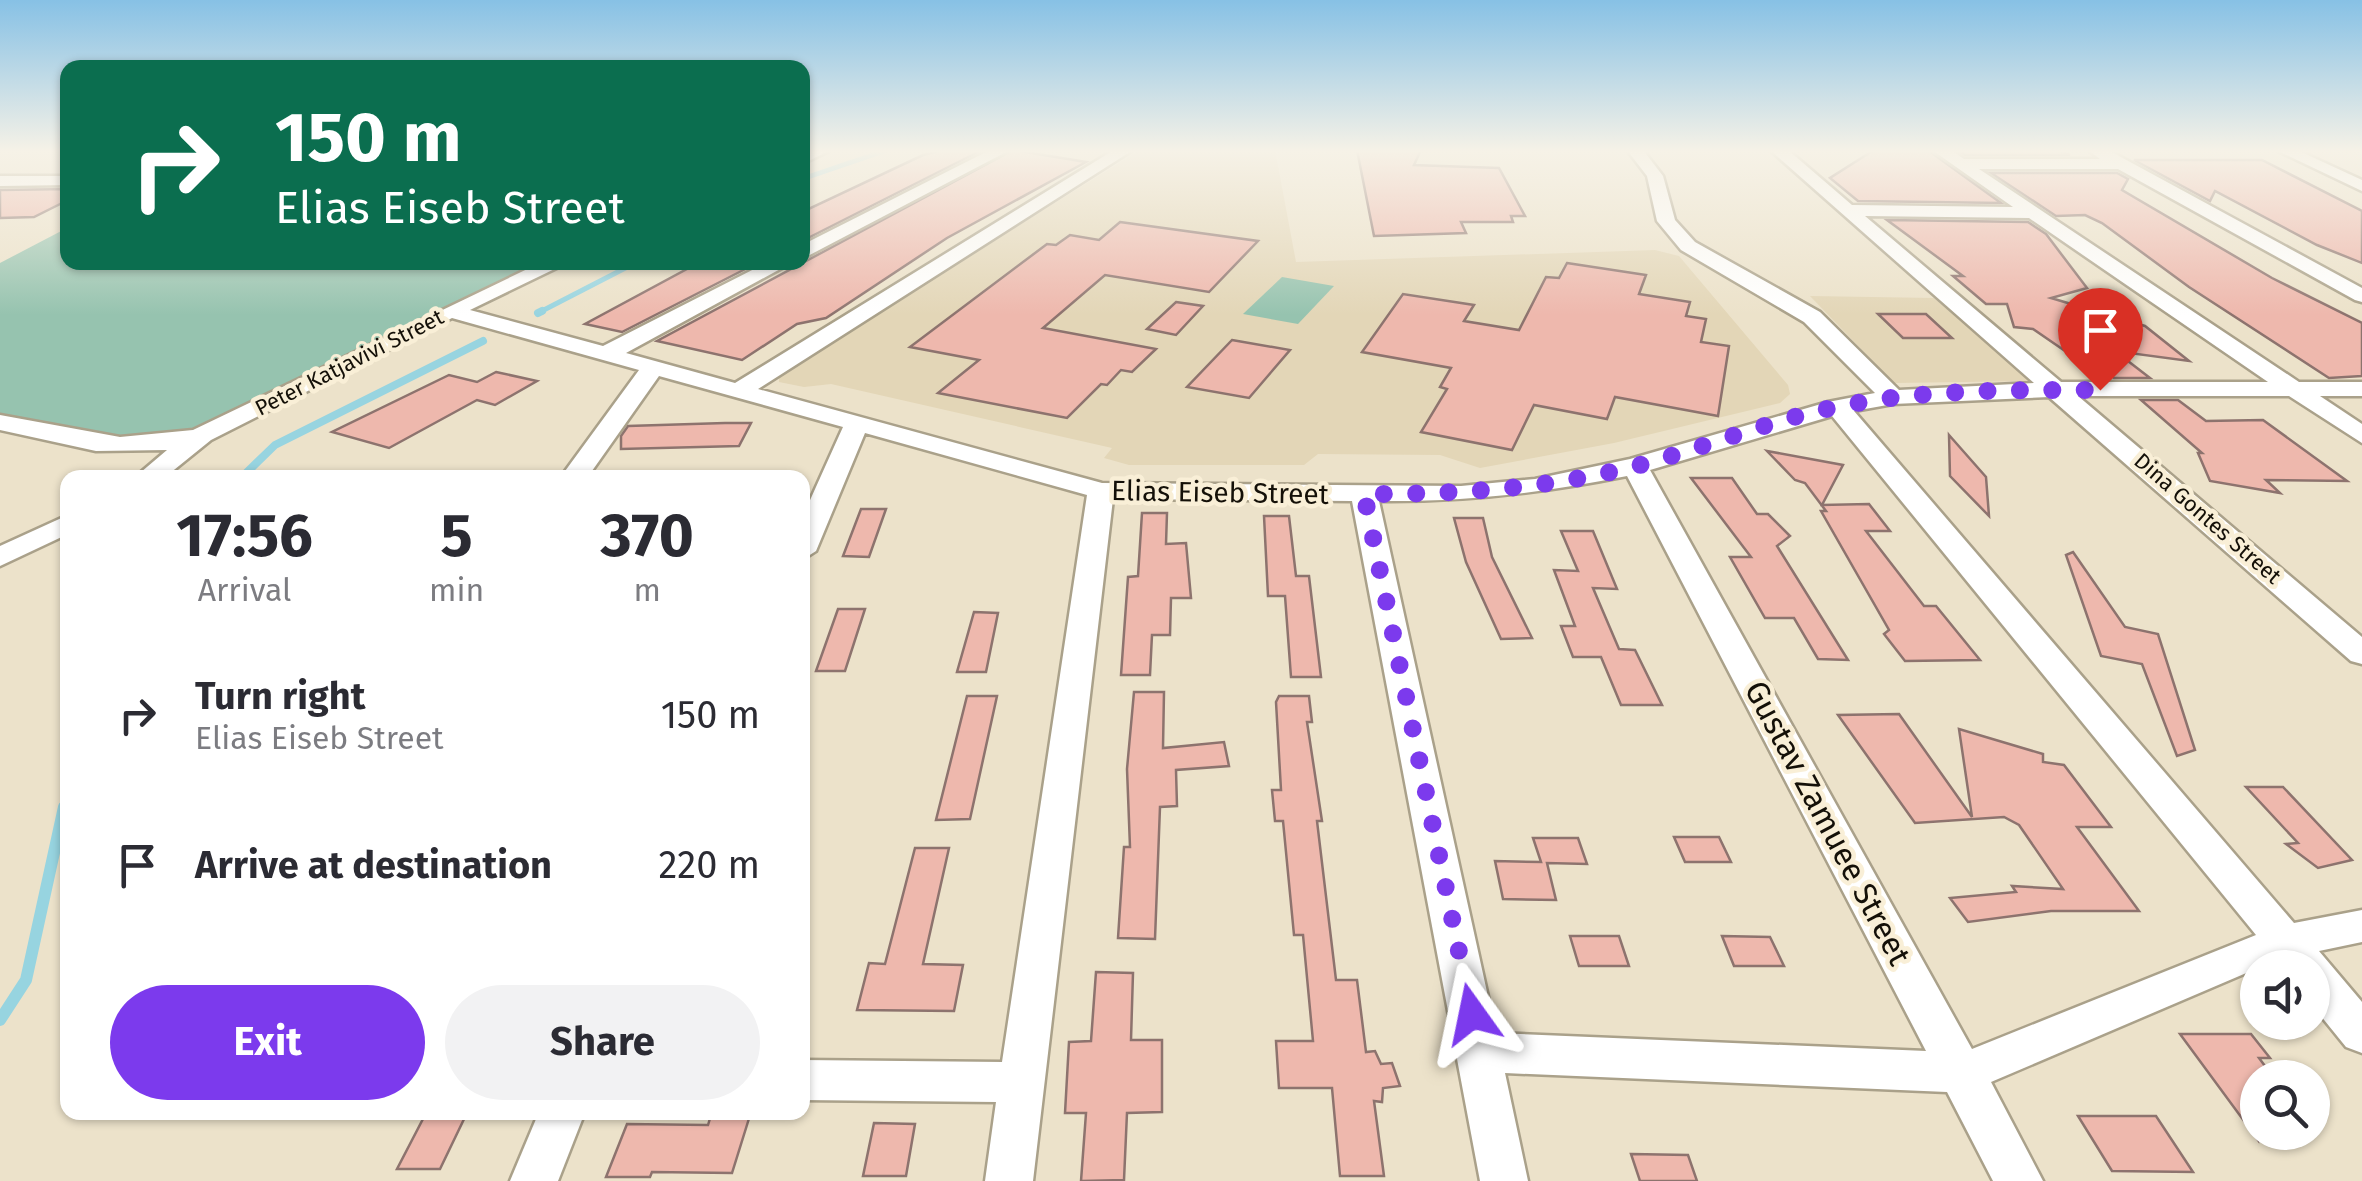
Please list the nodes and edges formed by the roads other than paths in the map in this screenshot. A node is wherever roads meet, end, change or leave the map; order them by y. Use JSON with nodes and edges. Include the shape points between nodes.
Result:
{"nodes":[{"id":1,"x":895,"y":205,"type":"edge"},
{"id":2,"x":1037,"y":205,"type":"edge"},
{"id":3,"x":1662,"y":205,"type":"edge"},
{"id":4,"x":1844,"y":205,"type":"edge"},
{"id":5,"x":2016,"y":205,"type":"edge"},
{"id":6,"x":2195,"y":205,"type":"edge"},
{"id":7,"x":1850,"y":210,"type":"junction"},
{"id":8,"x":2027,"y":213,"type":"junction"},
{"id":9,"x":810,"y":249,"type":"edge"},
{"id":10,"x":542,"y":270,"type":"edge"},
{"id":11,"x":769,"y":270,"type":"edge"},
{"id":12,"x":2362,"y":296,"type":"edge"},
{"id":13,"x":450,"y":310,"type":"junction"},
{"id":14,"x":602,"y":356,"type":"junction"},
{"id":15,"x":651,"y":370,"type":"junction"},
{"id":16,"x":2061,"y":390,"type":"junction"},
{"id":17,"x":2295,"y":390,"type":"junction"},
{"id":18,"x":2362,"y":390,"type":"edge"},
{"id":19,"x":735,"y":393,"type":"junction"},
{"id":20,"x":1893,"y":397,"type":"junction"},
{"id":21,"x":1837,"y":406,"type":"junction"},
{"id":22,"x":4,"y":426,"type":"edge"},
{"id":23,"x":856,"y":426,"type":"junction"},
{"id":24,"x":202,"y":435,"type":"junction"},
{"id":25,"x":2362,"y":435,"type":"edge"},
{"id":26,"x":1636,"y":466,"type":"junction"},
{"id":27,"x":157,"y":470,"type":"edge"},
{"id":28,"x":579,"y":470,"type":"edge"},
{"id":29,"x":1101,"y":491,"type":"junction"},
{"id":30,"x":1364,"y":494,"type":"junction"},
{"id":31,"x":60,"y":527,"type":"edge"},
{"id":32,"x":810,"y":532,"type":"edge"},
{"id":33,"x":0,"y":557,"type":"edge"},
{"id":34,"x":2362,"y":654,"type":"edge"},
{"id":35,"x":2362,"y":926,"type":"edge"},
{"id":36,"x":2293,"y":950,"type":"edge"},
{"id":37,"x":2321,"y":950,"type":"edge"},
{"id":38,"x":2240,"y":981,"type":"edge"},
{"id":39,"x":2330,"y":995,"type":"edge"},
{"id":40,"x":2362,"y":1034,"type":"edge"},
{"id":41,"x":1480,"y":1052,"type":"junction"},
{"id":42,"x":1963,"y":1073,"type":"junction"},
{"id":43,"x":810,"y":1080,"type":"edge"},
{"id":44,"x":1021,"y":1082,"type":"junction"},
{"id":45,"x":559,"y":1120,"type":"edge"},
{"id":46,"x":534,"y":1181,"type":"edge"},
{"id":47,"x":1009,"y":1181,"type":"edge"},
{"id":48,"x":1504,"y":1181,"type":"edge"},
{"id":49,"x":2020,"y":1181,"type":"edge"}],
"edges":[{"from":1,"to":9,"type":"street"},
{"from":2,"to":19,"type":"street"},
{"from":3,"to":20,"type":"street","via":[[1666,221],[1688,246],[1812,317]]},
{"from":4,"to":7,"type":"street","name":"Dina Gontes Street"},
{"from":5,"to":8,"type":"street"},
{"from":6,"to":12,"type":"street"},
{"from":7,"to":8,"type":"street"},
{"from":7,"to":16,"type":"street","name":"Dina Gontes Street"},
{"from":8,"to":17,"type":"street"},
{"from":10,"to":13,"type":"street","name":"Peter Katjavivi Street"},
{"from":11,"to":14,"type":"street"},
{"from":13,"to":14,"type":"street","name":"Elias Eiseb Street"},
{"from":13,"to":24,"type":"street","name":"Peter Katjavivi Street"},
{"from":14,"to":15,"type":"street","name":"Elias Eiseb Street"},
{"from":15,"to":19,"type":"street","name":"Elias Eiseb Street"},
{"from":15,"to":28,"type":"street"},
{"from":16,"to":17,"type":"street","name":"Elias Eiseb Street"},
{"from":16,"to":20,"type":"street","name":"Elias Eiseb Street"},
{"from":16,"to":34,"type":"street","name":"Dina Gontes Street"},
{"from":17,"to":18,"type":"street","name":"Elias Eiseb Street"},
{"from":17,"to":25,"type":"street"},
{"from":19,"to":23,"type":"street","name":"Elias Eiseb Street"},
{"from":20,"to":21,"type":"street","name":"Elias Eiseb Street"},
{"from":21,"to":26,"type":"street","name":"Elias Eiseb Street"},
{"from":21,"to":36,"type":"street"},
{"from":22,"to":24,"type":"street","via":[[134,448]]},
{"from":23,"to":29,"type":"street","name":"Elias Eiseb Street"},
{"from":23,"to":32,"type":"street"},
{"from":24,"to":27,"type":"street","name":"Peter Katjavivi Street"},
{"from":26,"to":30,"type":"street","name":"Elias Eiseb Street","via":[[1535,487]]},
{"from":26,"to":42,"type":"street","name":"Gustav Zamuee Street"},
{"from":29,"to":30,"type":"street","name":"Elias Eiseb Street"},
{"from":29,"to":44,"type":"street"},
{"from":30,"to":41,"type":"street"},
{"from":31,"to":33,"type":"street"},
{"from":35,"to":37,"type":"street"},
{"from":38,"to":42,"type":"street"},
{"from":39,"to":40,"type":"street"},
{"from":41,"to":42,"type":"street"},
{"from":41,"to":48,"type":"street"},
{"from":42,"to":49,"type":"street","name":"Gustav Zamuee Street"},
{"from":43,"to":44,"type":"street"},
{"from":44,"to":47,"type":"street"},
{"from":45,"to":46,"type":"street"}]}
